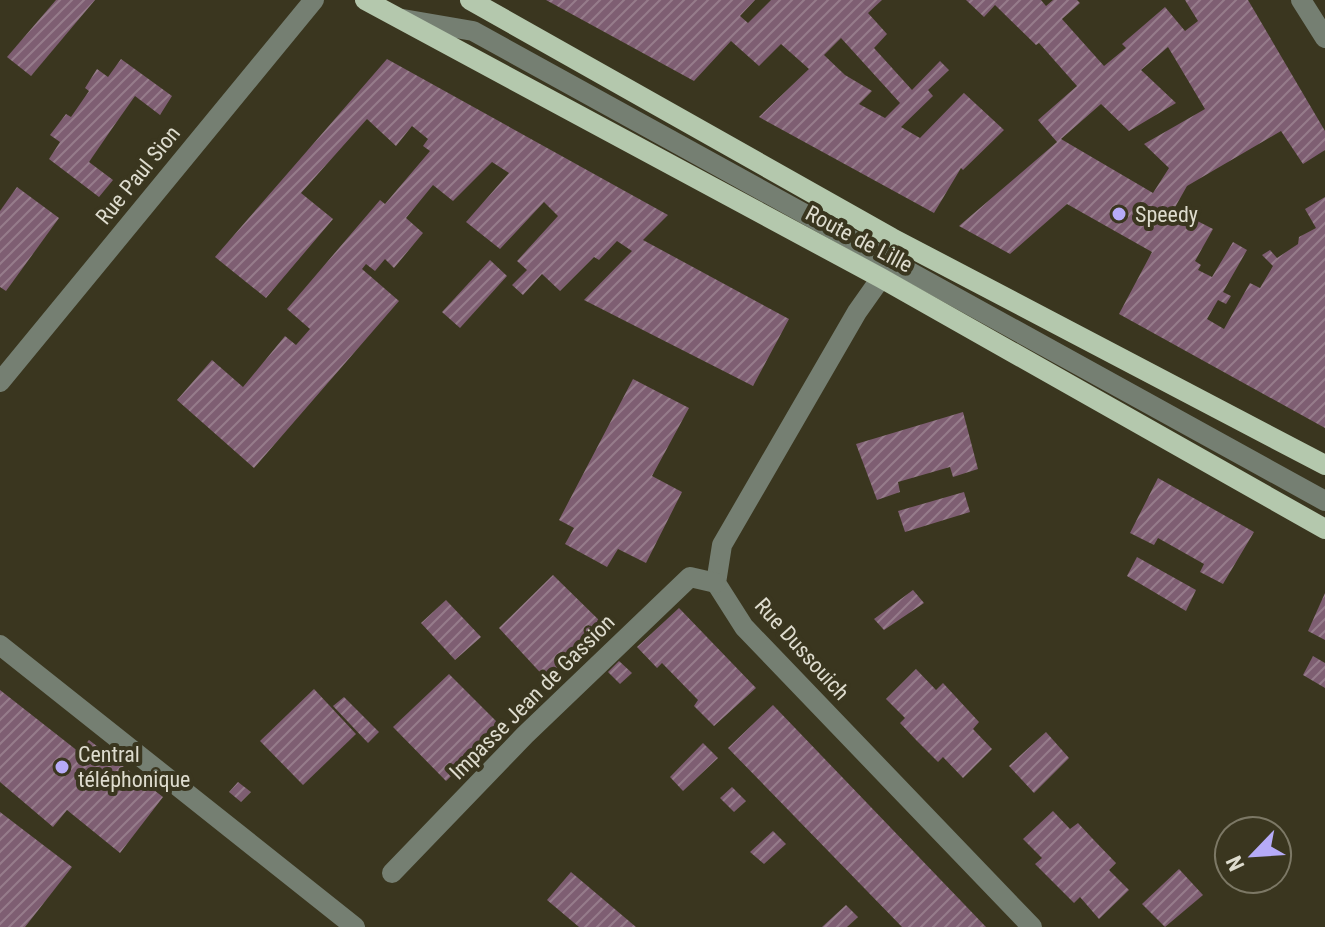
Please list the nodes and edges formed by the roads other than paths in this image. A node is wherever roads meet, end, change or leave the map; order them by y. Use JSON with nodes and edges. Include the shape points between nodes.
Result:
{"nodes":[{"id":1,"x":314,"y":0,"type":"edge"},
{"id":2,"x":365,"y":0,"type":"edge"},
{"id":3,"x":470,"y":0,"type":"edge"},
{"id":4,"x":1301,"y":0,"type":"edge"},
{"id":5,"x":399,"y":18,"type":"junction"},
{"id":6,"x":1325,"y":38,"type":"edge"},
{"id":7,"x":881,"y":278,"type":"junction"},
{"id":8,"x":0,"y":382,"type":"edge"},
{"id":9,"x":1325,"y":465,"type":"edge"},
{"id":10,"x":1325,"y":501,"type":"edge"},
{"id":11,"x":1325,"y":529,"type":"edge"},
{"id":12,"x":716,"y":583,"type":"junction"},
{"id":13,"x":0,"y":645,"type":"edge"},
{"id":14,"x":392,"y":873,"type":"dead end"},
{"id":15,"x":355,"y":927,"type":"edge"},
{"id":16,"x":1032,"y":927,"type":"edge"}],
"edges":[{"from":1,"to":8,"type":"street","name":"Rue Paul Sion"},
{"from":2,"to":5,"type":"main road","name":"Route de Lille"},
{"from":3,"to":9,"type":"main road","name":"Route de Lille","via":[[892,238]]},
{"from":4,"to":6,"type":"street"},
{"from":5,"to":7,"type":"main road","name":"Route de Lille"},
{"from":5,"to":10,"type":"street","via":[[473,31]]},
{"from":7,"to":11,"type":"main road","name":"Route de Lille"},
{"from":7,"to":12,"type":"street","via":[[722,545]]},
{"from":12,"to":14,"type":"street","name":"Impasse Jean de Gassion","via":[[690,577],[525,735]]},
{"from":12,"to":16,"type":"street","name":"Rue Dussouich","via":[[744,627]]},
{"from":13,"to":15,"type":"street"}]}
